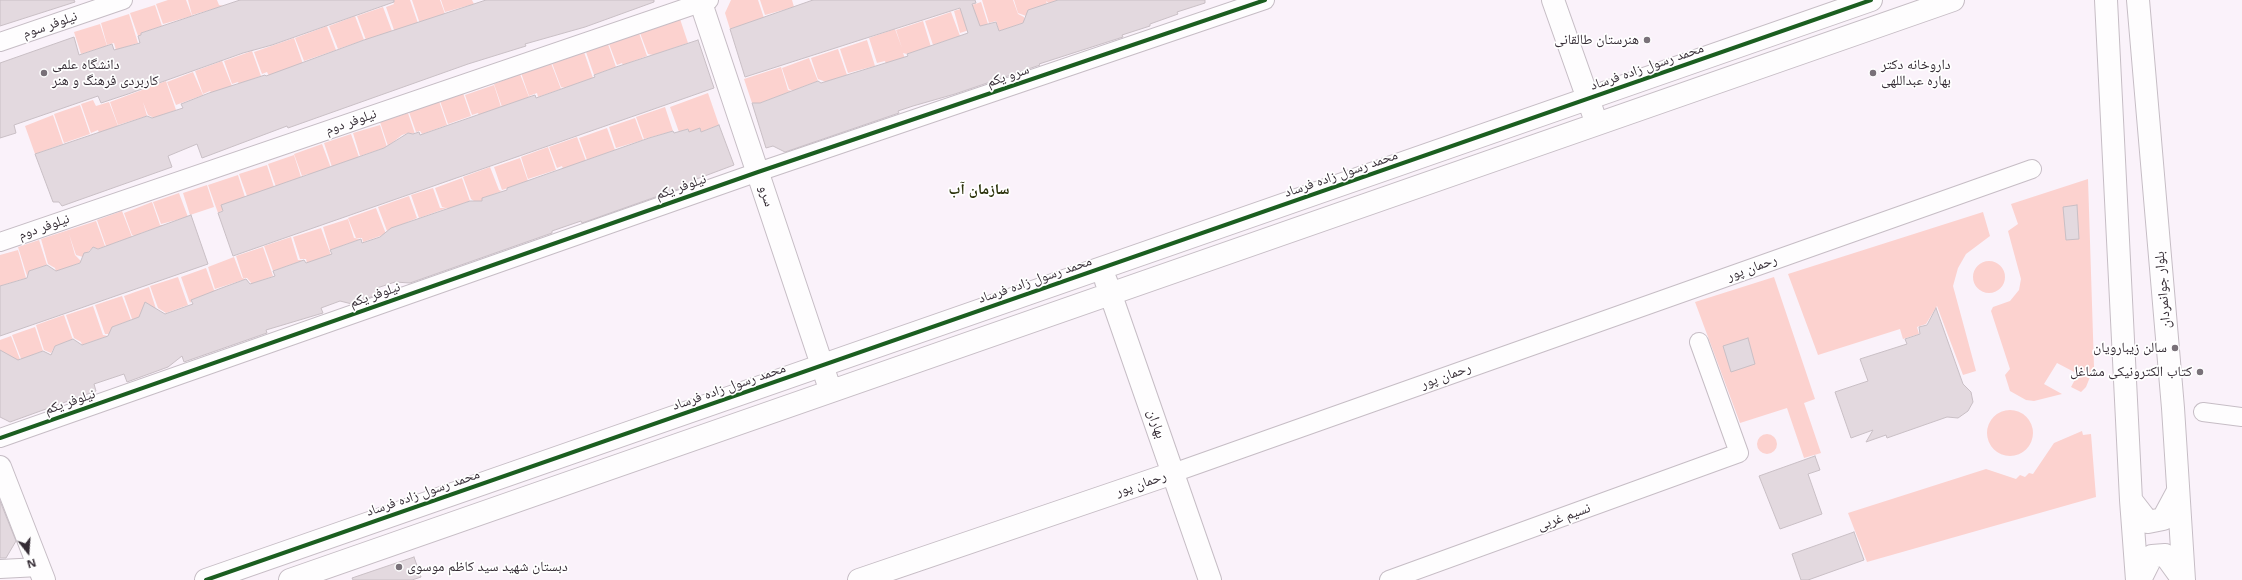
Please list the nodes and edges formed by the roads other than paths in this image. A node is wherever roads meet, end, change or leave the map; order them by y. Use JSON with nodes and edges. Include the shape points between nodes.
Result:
{"nodes":[{"id":1,"x":123,"y":0,"type":"edge"},
{"id":2,"x":1265,"y":0,"type":"edge"},
{"id":3,"x":1554,"y":0,"type":"edge"},
{"id":4,"x":1871,"y":0,"type":"edge"},
{"id":5,"x":1953,"y":0,"type":"edge"},
{"id":6,"x":2138,"y":0,"type":"edge"},
{"id":7,"x":703,"y":1,"type":"edge"},
{"id":8,"x":2105,"y":3,"type":"edge"},
{"id":9,"x":1849,"y":8,"type":"junction"},
{"id":10,"x":1858,"y":33,"type":"junction"},
{"id":11,"x":0,"y":42,"type":"edge"},
{"id":12,"x":1588,"y":99,"type":"junction"},
{"id":13,"x":1596,"y":124,"type":"junction"},
{"id":14,"x":2032,"y":169,"type":"dead end"},
{"id":15,"x":758,"y":172,"type":"junction"},
{"id":16,"x":1319,"y":193,"type":"junction"},
{"id":17,"x":1328,"y":218,"type":"junction"},
{"id":18,"x":0,"y":242,"type":"edge"},
{"id":19,"x":1101,"y":268,"type":"junction"},
{"id":20,"x":1110,"y":294,"type":"junction"},
{"id":21,"x":1699,"y":342,"type":"dead end"},
{"id":22,"x":822,"y":367,"type":"junction"},
{"id":23,"x":831,"y":393,"type":"junction"},
{"id":24,"x":2203,"y":412,"type":"dead end"},
{"id":25,"x":2242,"y":417,"type":"edge"},
{"id":26,"x":0,"y":438,"type":"edge"},
{"id":27,"x":0,"y":467,"type":"edge"},
{"id":28,"x":1173,"y":473,"type":"junction"},
{"id":29,"x":498,"y":479,"type":"junction"},
{"id":30,"x":2178,"y":490,"type":"junction"},
{"id":31,"x":2131,"y":500,"type":"junction"},
{"id":32,"x":508,"y":504,"type":"junction"},
{"id":33,"x":0,"y":569,"type":"edge"},
{"id":34,"x":41,"y":574,"type":"edge"},
{"id":35,"x":206,"y":580,"type":"edge"},
{"id":36,"x":290,"y":580,"type":"edge"},
{"id":37,"x":859,"y":580,"type":"edge"},
{"id":38,"x":1210,"y":580,"type":"edge"},
{"id":39,"x":1389,"y":580,"type":"edge"},
{"id":40,"x":2138,"y":580,"type":"edge"},
{"id":41,"x":2184,"y":580,"type":"edge"}],
"edges":[{"from":1,"to":11,"type":"street","name":"نیلوفر سوم"},
{"from":2,"to":15,"type":"street","name":"سرو یکم"},
{"from":3,"to":12,"type":"street"},
{"from":4,"to":9,"type":"street","name":"محمد رسول زاده فرساد"},
{"from":5,"to":10,"type":"street"},
{"from":6,"to":30,"type":"street","name":"بلوار جوانمردان"},
{"from":7,"to":15,"type":"street","name":"سرو"},
{"from":7,"to":18,"type":"street","name":"نیلوفر دوم"},
{"from":8,"to":31,"type":"street"},
{"from":9,"to":10,"type":"street"},
{"from":9,"to":12,"type":"street","name":"محمد رسول زاده فرساد"},
{"from":10,"to":13,"type":"street"},
{"from":12,"to":13,"type":"street"},
{"from":12,"to":16,"type":"street","name":"محمد رسول زاده فرساد"},
{"from":13,"to":17,"type":"street"},
{"from":14,"to":28,"type":"street","name":"رحمان پور"},
{"from":15,"to":22,"type":"street","name":"سرو"},
{"from":15,"to":26,"type":"street","name":"نیلوفر یکم"},
{"from":16,"to":17,"type":"street"},
{"from":16,"to":19,"type":"street","name":"محمد رسول زاده فرساد"},
{"from":17,"to":20,"type":"street"},
{"from":19,"to":20,"type":"street","name":"بهاران"},
{"from":19,"to":22,"type":"street","name":"محمد رسول زاده فرساد"},
{"from":20,"to":23,"type":"street"},
{"from":20,"to":28,"type":"street","name":"بهاران"},
{"from":21,"to":39,"type":"street","name":"نسیم غربی","via":[[1739,453]]},
{"from":22,"to":23,"type":"street","name":"سرو"},
{"from":22,"to":29,"type":"street","name":"محمد رسول زاده فرساد"},
{"from":23,"to":32,"type":"street"},
{"from":24,"to":25,"type":"street"},
{"from":27,"to":34,"type":"street"},
{"from":28,"to":37,"type":"street","name":"رحمان پور"},
{"from":28,"to":38,"type":"street","name":"بهاران"},
{"from":29,"to":32,"type":"street"},
{"from":29,"to":35,"type":"street","name":"محمد رسول زاده فرساد"},
{"from":30,"to":31,"type":"street","via":[[2163,519],[2148,522]]},
{"from":30,"to":41,"type":"street","name":"بلوار جوانمردان"},
{"from":31,"to":40,"type":"street"},
{"from":32,"to":36,"type":"street"},
{"from":33,"to":34,"type":"street"},
{"from":40,"to":41,"type":"street","via":[[2152,556],[2165,555]]}]}
